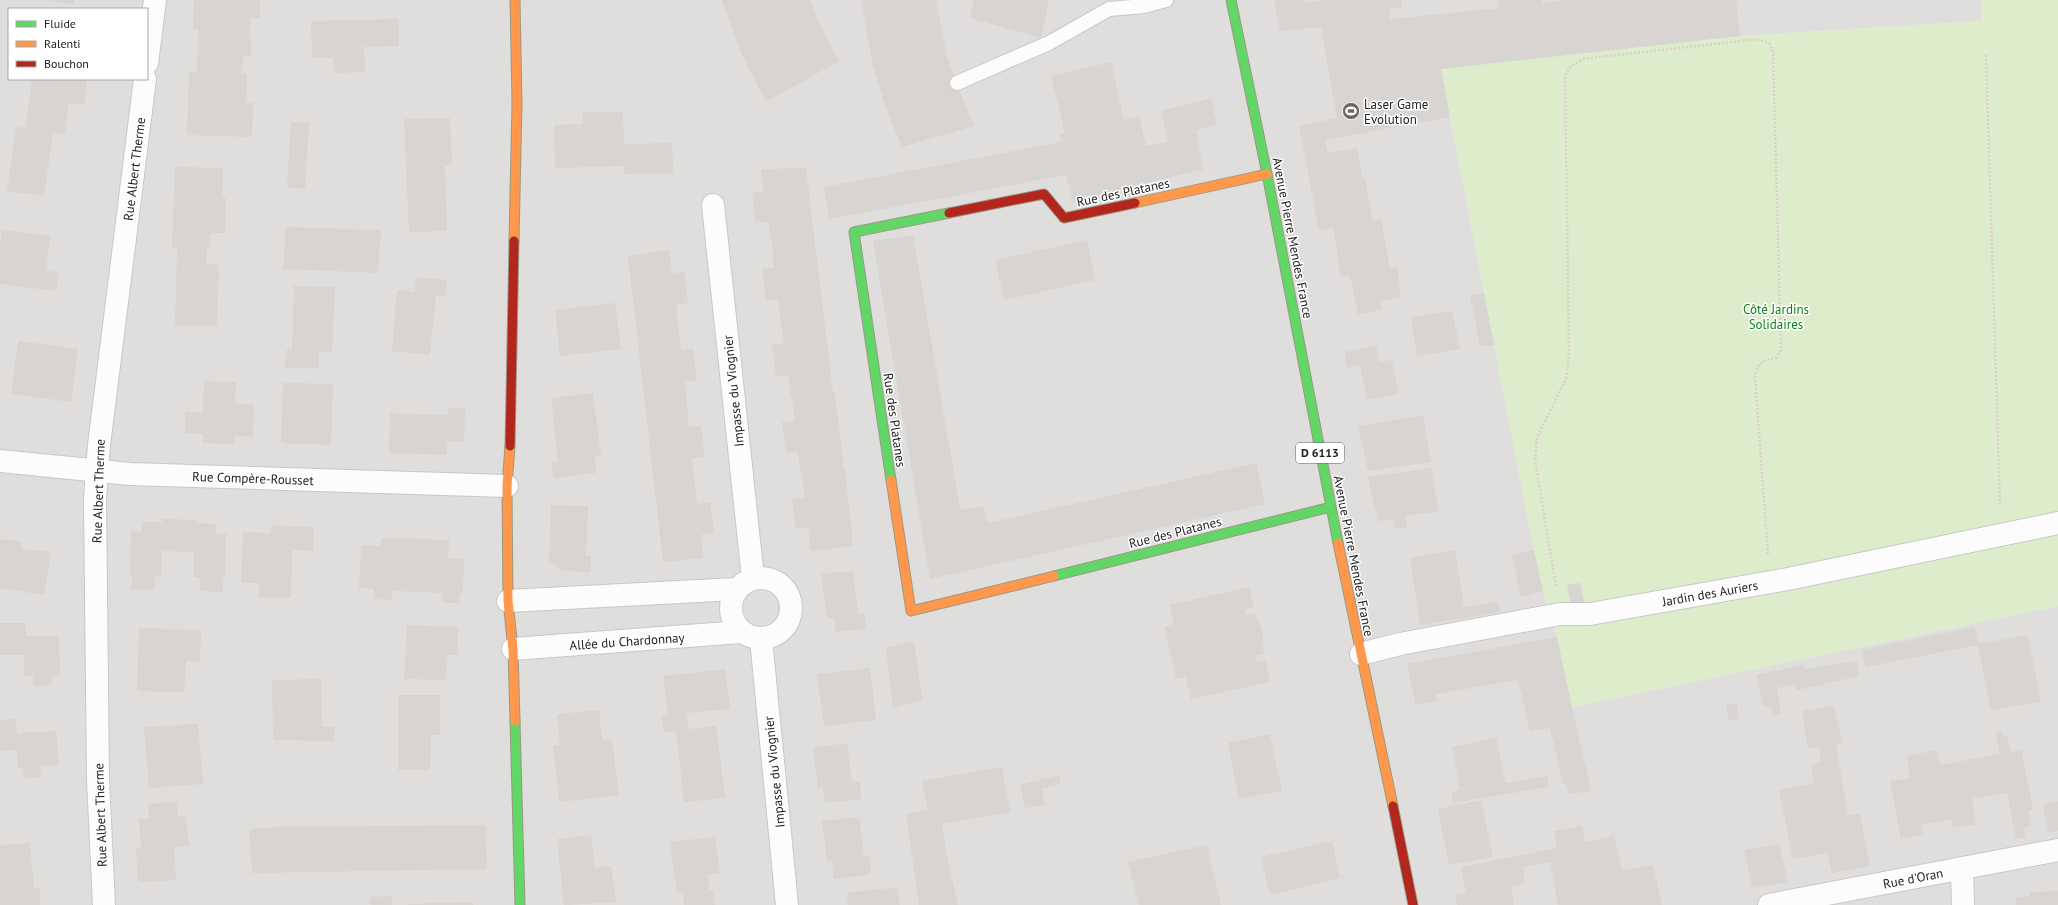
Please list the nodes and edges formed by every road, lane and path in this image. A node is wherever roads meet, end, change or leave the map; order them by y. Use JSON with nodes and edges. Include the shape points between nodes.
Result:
{"nodes":[{"id":1,"x":155,"y":0,"type":"edge"},
{"id":2,"x":515,"y":0,"type":"edge"},
{"id":3,"x":1166,"y":0,"type":"edge"},
{"id":4,"x":1231,"y":0,"type":"edge"},
{"id":5,"x":1143,"y":3,"type":"edge"},
{"id":6,"x":148,"y":55,"type":"edge"},
{"id":7,"x":1986,"y":56,"type":"dead end"},
{"id":8,"x":145,"y":80,"type":"edge"},
{"id":9,"x":957,"y":83,"type":"dead end"},
{"id":10,"x":1267,"y":174,"type":"junction"},
{"id":11,"x":712,"y":205,"type":"dead end"},
{"id":12,"x":0,"y":461,"type":"edge"},
{"id":13,"x":98,"y":472,"type":"junction"},
{"id":14,"x":507,"y":486,"type":"junction"},
{"id":15,"x":1330,"y":507,"type":"junction"},
{"id":16,"x":2058,"y":523,"type":"edge"},
{"id":17,"x":2001,"y":535,"type":"junction"},
{"id":18,"x":1770,"y":582,"type":"junction"},
{"id":19,"x":745,"y":584,"type":"junction"},
{"id":20,"x":508,"y":601,"type":"junction"},
{"id":21,"x":1560,"y":614,"type":"junction"},
{"id":22,"x":751,"y":635,"type":"junction"},
{"id":23,"x":512,"y":650,"type":"junction"},
{"id":24,"x":1361,"y":654,"type":"junction"},
{"id":25,"x":2058,"y":850,"type":"edge"},
{"id":26,"x":1962,"y":868,"type":"junction"},
{"id":27,"x":104,"y":905,"type":"edge"},
{"id":28,"x":520,"y":905,"type":"edge"},
{"id":29,"x":788,"y":905,"type":"edge"},
{"id":30,"x":1413,"y":905,"type":"edge"},
{"id":31,"x":1769,"y":905,"type":"edge"},
{"id":32,"x":1962,"y":905,"type":"edge"}],
"edges":[{"from":1,"to":6,"type":"street"},
{"from":2,"to":14,"type":"street","via":[[517,103]]},
{"from":3,"to":5,"type":"lane"},
{"from":4,"to":10,"type":"street","name":"Avenue Pierre Mendes France","number":"D 6113"},
{"from":5,"to":9,"type":"lane","via":[[1109,9],[1049,43]]},
{"from":7,"to":17,"type":"path"},
{"from":8,"to":13,"type":"street","name":"Rue Albert Therme","via":[[99,445]]},
{"from":10,"to":15,"type":"street","name":"Avenue Pierre Mendes France","number":"D 6113"},
{"from":10,"to":15,"type":"street","name":"Rue des Platanes","via":[[1064,218],[1044,194],[854,232],[910,612]]},
{"from":11,"to":19,"type":"street","name":"Impasse du Viognier"},
{"from":12,"to":13,"type":"street","name":"Rue Compère-Rousset"},
{"from":13,"to":14,"type":"street","name":"Rue Compère-Rousset"},
{"from":13,"to":27,"type":"street","name":"Rue Albert Therme","via":[[98,780]]},
{"from":14,"to":20,"type":"street"},
{"from":15,"to":24,"type":"street","name":"Avenue Pierre Mendes France","number":"D 6113"},
{"from":16,"to":17,"type":"street","name":"Jardin des Auriers"},
{"from":17,"to":18,"type":"street","name":"Jardin des Auriers"},
{"from":18,"to":21,"type":"street","name":"Jardin des Auriers","via":[[1590,614]]},
{"from":18,"to":21,"type":"path","via":[[1755,377],[1757,367],[1763,361],[1776,358],[1781,350],[1773,53],[1769,43],[1757,38],[1583,59],[1571,66],[1565,76],[1569,354],[1566,379],[1537,438],[1535,460]]},
{"from":19,"to":20,"type":"street","name":"Allée du Chardonnay"},
{"from":19,"to":22,"type":"street","via":[[732,598],[730,607],[735,625]]},
{"from":19,"to":22,"type":"street","name":"Allée du Chardonnay","via":[[763,577],[774,580],[788,594],[791,604],[791,614],[780,632],[771,637]]},
{"from":20,"to":23,"type":"street"},
{"from":21,"to":24,"type":"street","name":"Jardin des Auriers","via":[[1400,644]]},
{"from":22,"to":23,"type":"street","name":"Allée du Chardonnay"},
{"from":22,"to":29,"type":"street","name":"Impasse du Viognier"},
{"from":23,"to":28,"type":"street"},
{"from":24,"to":30,"type":"street","name":"Avenue Pierre Mendes France","number":"D 6113"},
{"from":25,"to":26,"type":"street","name":"Rue d'Oran"},
{"from":26,"to":31,"type":"street","name":"Rue d'Oran"},
{"from":26,"to":32,"type":"street"}]}
